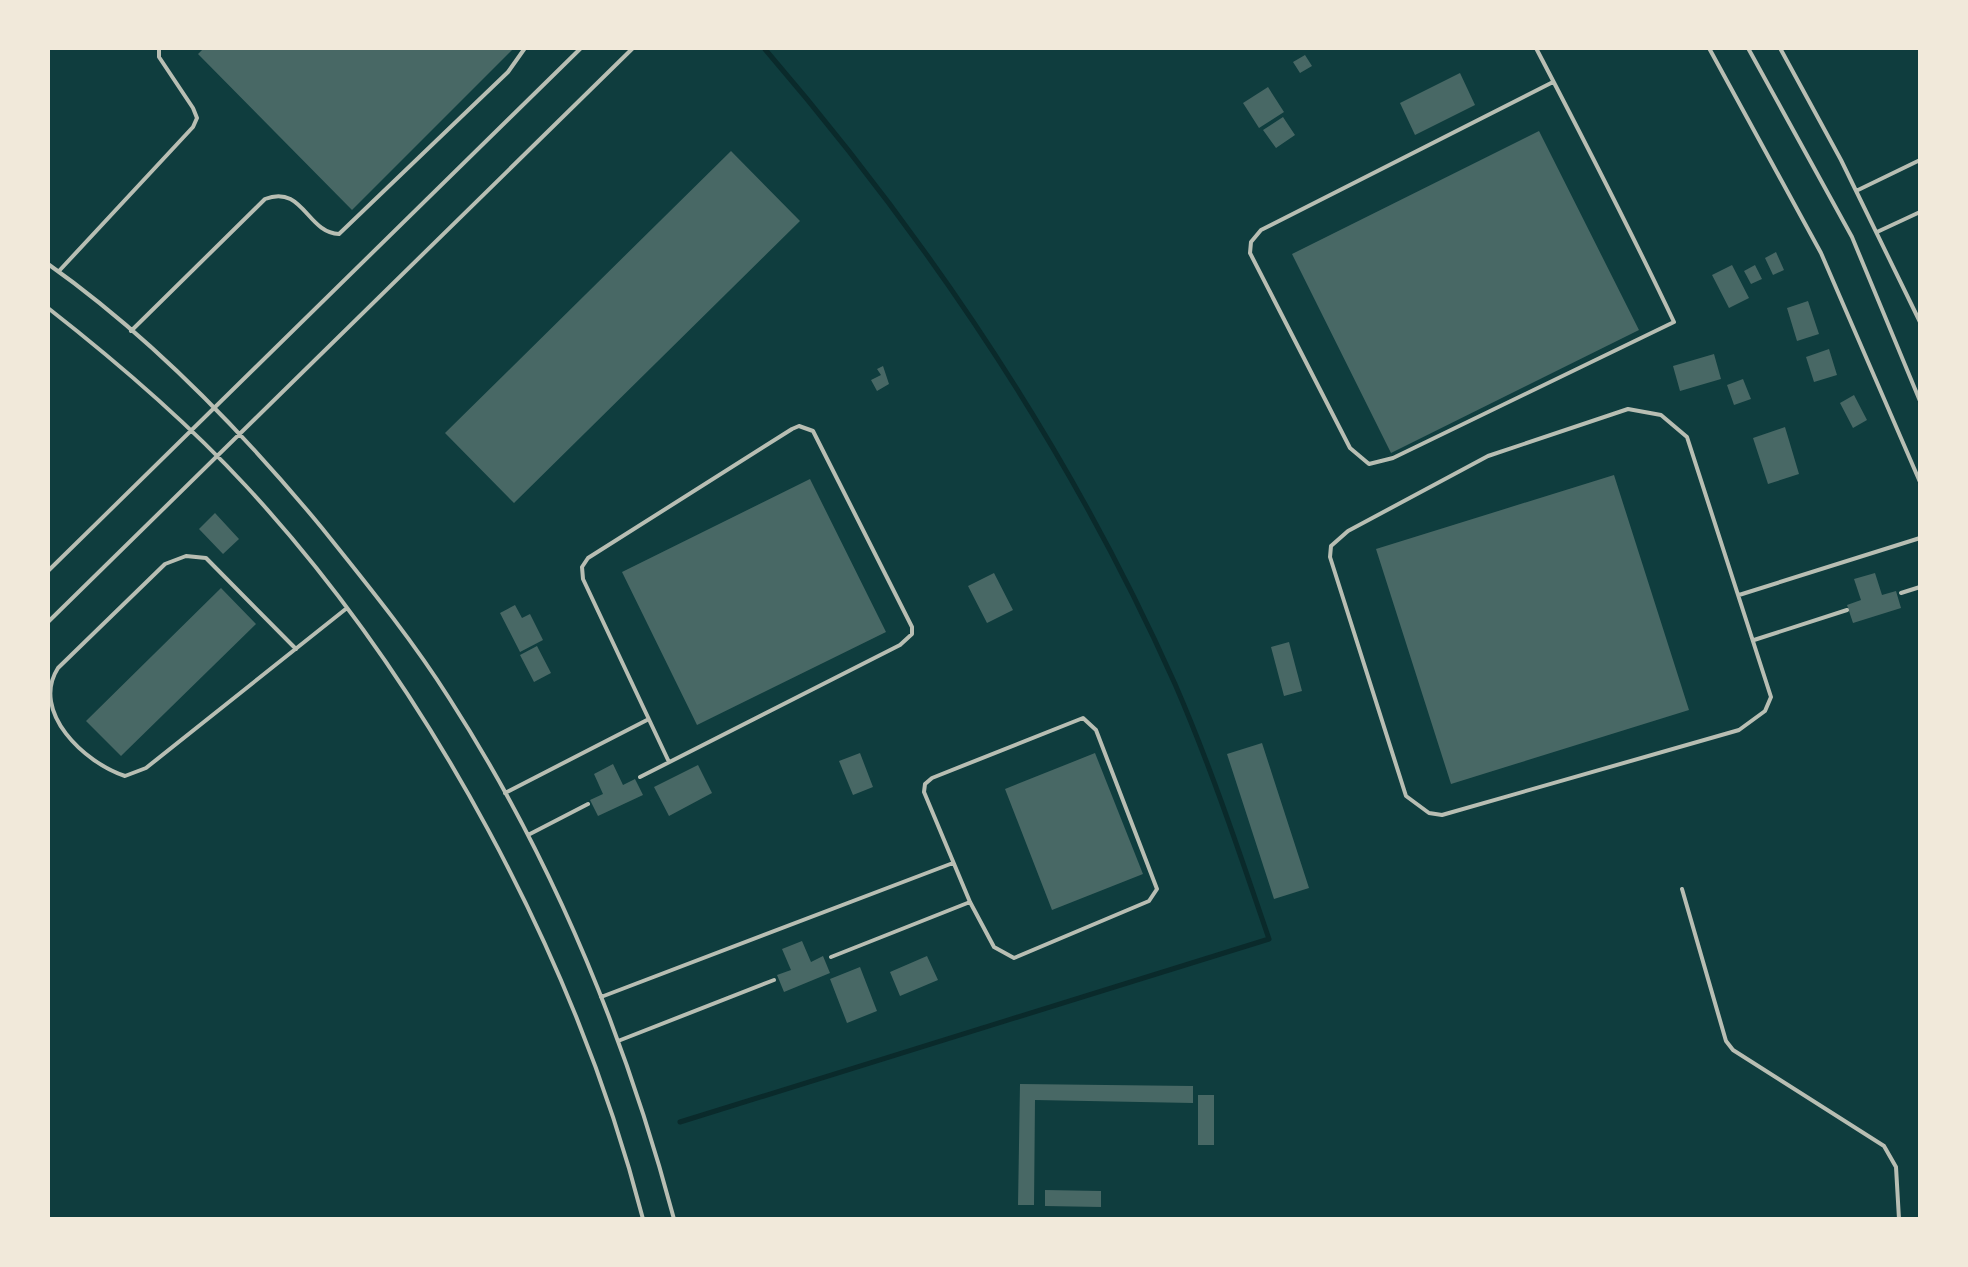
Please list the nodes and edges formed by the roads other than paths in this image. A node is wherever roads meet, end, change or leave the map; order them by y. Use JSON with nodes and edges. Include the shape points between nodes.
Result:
{"nodes":[{"id":1,"x":159,"y":48,"type":"edge"},
{"id":2,"x":525,"y":48,"type":"edge"},
{"id":3,"x":581,"y":48,"type":"edge"},
{"id":4,"x":633,"y":48,"type":"edge"},
{"id":5,"x":1536,"y":48,"type":"edge"},
{"id":6,"x":1709,"y":48,"type":"edge"},
{"id":7,"x":1748,"y":48,"type":"edge"},
{"id":8,"x":1780,"y":48,"type":"edge"},
{"id":9,"x":1553,"y":82,"type":"junction"},
{"id":10,"x":1920,"y":160,"type":"edge"},
{"id":11,"x":1856,"y":191,"type":"junction"},
{"id":12,"x":1920,"y":212,"type":"edge"},
{"id":13,"x":1877,"y":232,"type":"junction"},
{"id":14,"x":48,"y":264,"type":"edge"},
{"id":15,"x":59,"y":271,"type":"junction"},
{"id":16,"x":48,"y":308,"type":"edge"},
{"id":17,"x":1920,"y":322,"type":"edge"},
{"id":18,"x":131,"y":331,"type":"junction"},
{"id":19,"x":1920,"y":401,"type":"edge"},
{"id":20,"x":213,"y":407,"type":"junction"},
{"id":21,"x":191,"y":431,"type":"junction"},
{"id":22,"x":241,"y":435,"type":"junction"},
{"id":23,"x":218,"y":457,"type":"junction"},
{"id":24,"x":1920,"y":482,"type":"edge"},
{"id":25,"x":1920,"y":538,"type":"edge"},
{"id":26,"x":48,"y":571,"type":"edge"},
{"id":27,"x":1920,"y":587,"type":"edge"},
{"id":28,"x":1901,"y":593,"type":"dead end"},
{"id":29,"x":1739,"y":595,"type":"junction"},
{"id":30,"x":347,"y":608,"type":"junction"},
{"id":31,"x":1847,"y":610,"type":"dead end"},
{"id":32,"x":48,"y":622,"type":"edge"},
{"id":33,"x":1753,"y":641,"type":"junction"},
{"id":34,"x":296,"y":649,"type":"junction"},
{"id":35,"x":647,"y":720,"type":"junction"},
{"id":36,"x":669,"y":762,"type":"junction"},
{"id":37,"x":640,"y":777,"type":"dead end"},
{"id":38,"x":505,"y":793,"type":"junction"},
{"id":39,"x":588,"y":804,"type":"dead end"},
{"id":40,"x":528,"y":835,"type":"junction"},
{"id":41,"x":953,"y":863,"type":"junction"},
{"id":42,"x":1682,"y":889,"type":"dead end"},
{"id":43,"x":970,"y":902,"type":"junction"},
{"id":44,"x":831,"y":957,"type":"dead end"},
{"id":45,"x":774,"y":980,"type":"dead end"},
{"id":46,"x":601,"y":997,"type":"junction"},
{"id":47,"x":618,"y":1041,"type":"junction"},
{"id":48,"x":643,"y":1219,"type":"edge"},
{"id":49,"x":674,"y":1219,"type":"edge"},
{"id":50,"x":1899,"y":1219,"type":"edge"}],
"edges":[{"from":1,"to":15,"type":"lane","via":[[159,57],[193,108],[193,127]]},
{"from":2,"to":18,"type":"lane","via":[[508,72],[339,234],[328,233],[288,196],[265,199]]},
{"from":3,"to":20,"type":"lane"},
{"from":4,"to":22,"type":"lane"},
{"from":5,"to":9,"type":"lane"},
{"from":6,"to":24,"type":"lane","via":[[1821,253]]},
{"from":7,"to":19,"type":"lane","via":[[1852,237]]},
{"from":8,"to":11,"type":"lane"},
{"from":9,"to":9,"type":"lane","via":[[1674,322],[1393,458],[1369,464],[1350,448],[1250,253],[1251,242],[1261,230],[1310,204]]},
{"from":10,"to":11,"type":"lane"},
{"from":11,"to":13,"type":"lane"},
{"from":12,"to":13,"type":"lane"},
{"from":13,"to":17,"type":"lane"},
{"from":14,"to":15,"type":"lane"},
{"from":15,"to":18,"type":"lane"},
{"from":16,"to":21,"type":"lane"},
{"from":18,"to":20,"type":"lane"},
{"from":20,"to":21,"type":"lane"},
{"from":20,"to":22,"type":"lane"},
{"from":21,"to":23,"type":"lane"},
{"from":21,"to":26,"type":"lane"},
{"from":22,"to":23,"type":"lane"},
{"from":22,"to":38,"type":"lane","via":[[378,598],[449,697]]},
{"from":23,"to":30,"type":"lane"},
{"from":23,"to":32,"type":"lane"},
{"from":25,"to":29,"type":"lane"},
{"from":27,"to":28,"type":"lane"},
{"from":29,"to":33,"type":"lane"},
{"from":29,"to":33,"type":"lane","via":[[1687,437],[1645,410],[1628,409],[1488,456],[1348,531],[1331,546],[1330,557],[1406,796],[1429,813],[1442,815],[1739,730],[1765,711],[1771,697]]},
{"from":30,"to":34,"type":"lane"},
{"from":30,"to":48,"type":"lane","via":[[477,811],[542,935]]},
{"from":31,"to":33,"type":"lane"},
{"from":34,"to":34,"type":"lane","via":[[146,768],[125,776],[104,769],[65,730],[48,699],[58,668],[165,564],[186,556],[206,558]]},
{"from":35,"to":36,"type":"lane"},
{"from":35,"to":36,"type":"lane","via":[[582,567],[588,558],[792,429],[813,431],[912,634],[900,645]]},
{"from":35,"to":38,"type":"lane"},
{"from":36,"to":37,"type":"lane"},
{"from":38,"to":40,"type":"lane"},
{"from":39,"to":40,"type":"lane"},
{"from":40,"to":46,"type":"lane"},
{"from":41,"to":43,"type":"lane"},
{"from":41,"to":43,"type":"lane","via":[[925,784],[1072,719],[1090,722],[1157,889],[1153,897],[1014,958],[994,947]]},
{"from":41,"to":46,"type":"lane"},
{"from":42,"to":50,"type":"lane","via":[[1726,1041],[1884,1146],[1896,1167]]},
{"from":43,"to":44,"type":"lane"},
{"from":45,"to":47,"type":"lane"},
{"from":46,"to":47,"type":"lane"},
{"from":47,"to":49,"type":"lane"}]}
